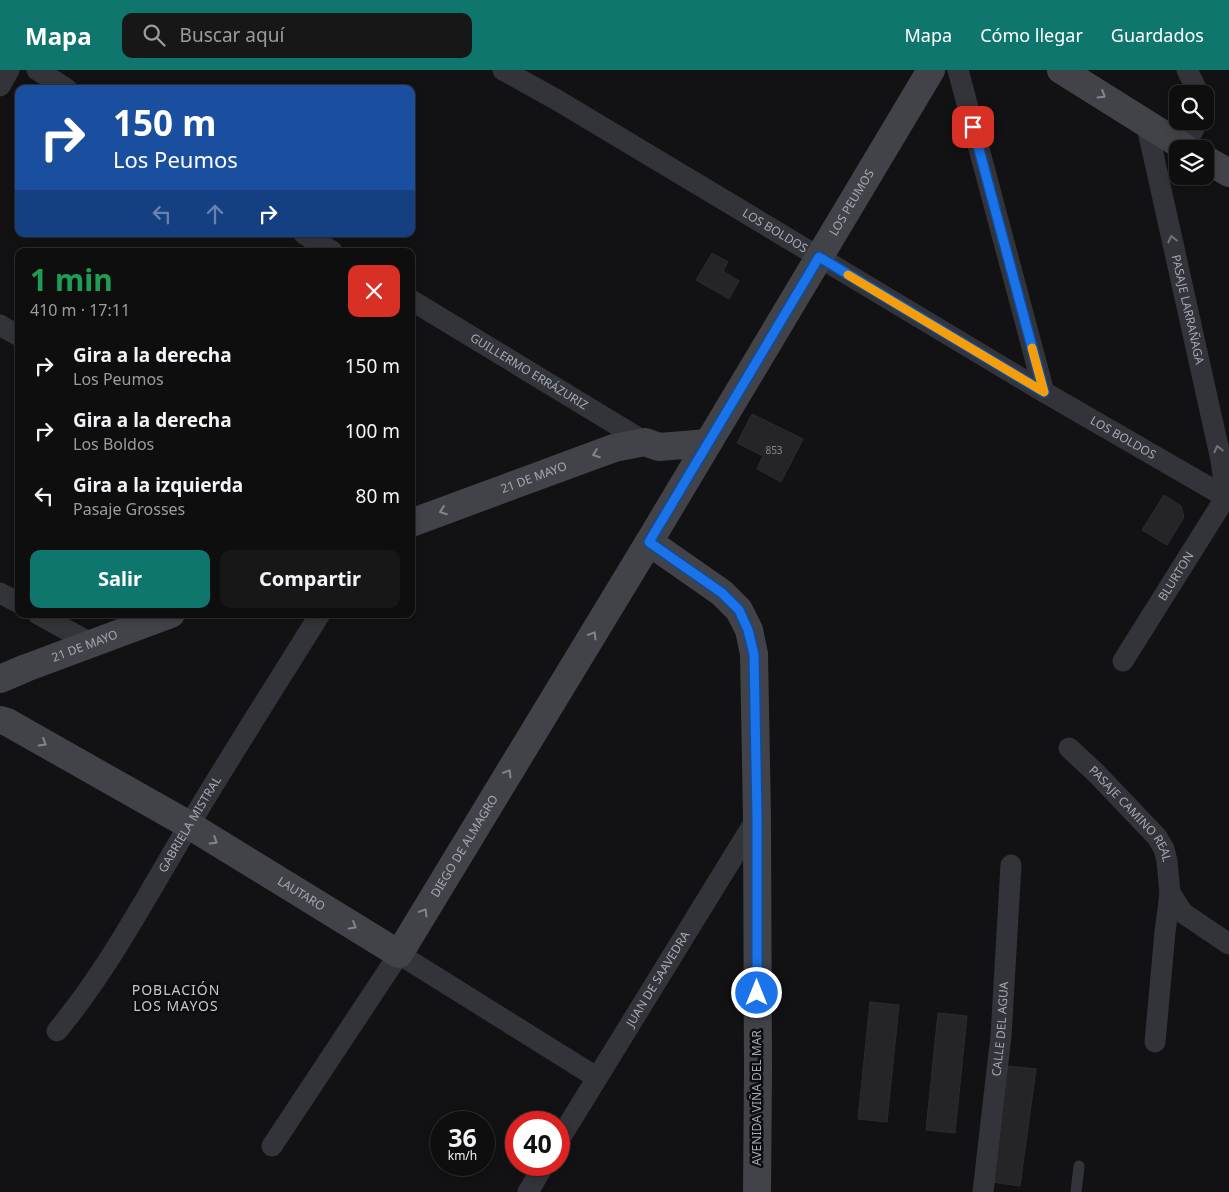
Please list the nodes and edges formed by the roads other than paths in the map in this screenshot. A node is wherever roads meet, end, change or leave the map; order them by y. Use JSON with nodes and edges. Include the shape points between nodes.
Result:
{"nodes":[{"id":1,"x":9,"y":70,"type":"edge"},
{"id":2,"x":37,"y":70,"type":"edge"},
{"id":3,"x":503,"y":70,"type":"edge"},
{"id":4,"x":931,"y":70,"type":"edge"},
{"id":5,"x":958,"y":70,"type":"edge"},
{"id":6,"x":1061,"y":70,"type":"edge"},
{"id":7,"x":1187,"y":70,"type":"edge"},
{"id":8,"x":61,"y":85,"type":"edge"},
{"id":9,"x":1194,"y":85,"type":"edge"},
{"id":10,"x":0,"y":86,"type":"edge"},
{"id":11,"x":1146,"y":122,"type":"junction"},
{"id":12,"x":1174,"y":140,"type":"edge"},
{"id":13,"x":1214,"y":164,"type":"edge"},
{"id":14,"x":1229,"y":173,"type":"edge"},
{"id":15,"x":309,"y":237,"type":"edge"},
{"id":16,"x":327,"y":248,"type":"edge"},
{"id":17,"x":819,"y":257,"type":"junction"},
{"id":18,"x":415,"y":302,"type":"edge"},
{"id":19,"x":0,"y":325,"type":"edge"},
{"id":20,"x":15,"y":334,"type":"edge"},
{"id":21,"x":1044,"y":392,"type":"junction"},
{"id":22,"x":708,"y":443,"type":"junction"},
{"id":23,"x":652,"y":445,"type":"junction"},
{"id":24,"x":685,"y":480,"type":"junction"},
{"id":25,"x":1228,"y":496,"type":"edge"},
{"id":26,"x":415,"y":522,"type":"edge"},
{"id":27,"x":649,"y":542,"type":"junction"},
{"id":28,"x":0,"y":593,"type":"edge"},
{"id":29,"x":15,"y":601,"type":"edge"},
{"id":30,"x":45,"y":618,"type":"edge"},
{"id":31,"x":160,"y":618,"type":"edge"},
{"id":32,"x":318,"y":618,"type":"edge"},
{"id":33,"x":92,"y":644,"type":"junction"},
{"id":34,"x":1123,"y":661,"type":"dead end"},
{"id":35,"x":26,"y":668,"type":"junction"},
{"id":36,"x":0,"y":679,"type":"edge"},
{"id":37,"x":4,"y":721,"type":"edge"},
{"id":38,"x":1068,"y":748,"type":"dead end"},
{"id":39,"x":757,"y":818,"type":"junction"},
{"id":40,"x":189,"y":825,"type":"junction"},
{"id":41,"x":1012,"y":865,"type":"dead end"},
{"id":42,"x":1170,"y":893,"type":"junction"},
{"id":43,"x":1229,"y":944,"type":"edge"},
{"id":44,"x":399,"y":954,"type":"junction"},
{"id":45,"x":57,"y":1030,"type":"dead end"},
{"id":46,"x":1155,"y":1042,"type":"dead end"},
{"id":47,"x":596,"y":1078,"type":"junction"},
{"id":48,"x":570,"y":1122,"type":"edge"},
{"id":49,"x":272,"y":1146,"type":"dead end"},
{"id":50,"x":1080,"y":1166,"type":"dead end"},
{"id":51,"x":537,"y":1176,"type":"edge"},
{"id":52,"x":528,"y":1192,"type":"edge"},
{"id":53,"x":757,"y":1192,"type":"edge"},
{"id":54,"x":983,"y":1192,"type":"edge"},
{"id":55,"x":1076,"y":1192,"type":"edge"}],
"edges":[{"from":1,"to":10,"type":"street"},
{"from":2,"to":8,"type":"street"},
{"from":3,"to":17,"type":"street","name":"LOS BOLDOS"},
{"from":4,"to":17,"type":"street","name":"LOS PEUMOS"},
{"from":5,"to":21,"type":"street"},
{"from":6,"to":11,"type":"street","one_way":true},
{"from":7,"to":9,"type":"street"},
{"from":11,"to":12,"type":"street"},
{"from":25,"to":11,"type":"street","name":"PASAJE LARRAÑAGA","one_way":true},
{"from":13,"to":14,"type":"street"},
{"from":15,"to":16,"type":"street"},
{"from":17,"to":21,"type":"street","name":"LOS BOLDOS"},
{"from":17,"to":22,"type":"street","name":"LOS PEUMOS"},
{"from":18,"to":23,"type":"street","name":"GUILLERMO ERRÁZURIZ"},
{"from":19,"to":20,"type":"street"},
{"from":21,"to":25,"type":"street","name":"LOS BOLDOS"},
{"from":22,"to":23,"type":"street","name":"21 DE MAYO"},
{"from":22,"to":24,"type":"street","name":"LOS PEUMOS"},
{"from":23,"to":24,"type":"street"},
{"from":23,"to":26,"type":"street","name":"21 DE MAYO","one_way":true,"via":[[614,448]]},
{"from":24,"to":27,"type":"street","name":"LOS PEUMOS"},
{"from":25,"to":34,"type":"street","name":"BLURTON"},
{"from":27,"to":39,"type":"street","name":"AVENIDA VIÑA DEL MAR","via":[[722,593],[739,610],[748,630],[754,654]]},
{"from":44,"to":27,"type":"street","name":"DIEGO DE ALMAGRO","one_way":true},
{"from":28,"to":29,"type":"street"},
{"from":30,"to":33,"type":"street"},
{"from":31,"to":33,"type":"street","name":"21 DE MAYO"},
{"from":32,"to":40,"type":"street","name":"GABRIELA MISTRAL"},
{"from":33,"to":35,"type":"street","name":"21 DE MAYO"},
{"from":35,"to":36,"type":"street","name":"21 DE MAYO"},
{"from":35,"to":37,"type":"street","via":[[8,695]]},
{"from":37,"to":40,"type":"street","name":"LAUTARO","one_way":true},
{"from":38,"to":42,"type":"street","name":"PASAJE CAMINO REAL","via":[[1157,837],[1167,861]]},
{"from":39,"to":47,"type":"street","name":"JUAN DE SAAVEDRA"},
{"from":39,"to":53,"type":"street","name":"AVENIDA VIÑA DEL MAR"},
{"from":40,"to":44,"type":"street","name":"LAUTARO","one_way":true},
{"from":40,"to":45,"type":"street","name":"GABRIELA MISTRAL","via":[[109,960]]},
{"from":41,"to":54,"type":"street","name":"CALLE DEL AGUA","via":[[1001,1036]]},
{"from":42,"to":43,"type":"street","via":[[1184,913]]},
{"from":42,"to":46,"type":"street","name":"PASAJE CAMINO REAL"},
{"from":44,"to":47,"type":"street","name":"LAUTARO"},
{"from":44,"to":49,"type":"street","name":"DIEGO DE ALMAGRO"},
{"from":47,"to":48,"type":"street","name":"JUAN DE SAAVEDRA"},
{"from":50,"to":55,"type":"lane"},
{"from":51,"to":52,"type":"street"}]}
